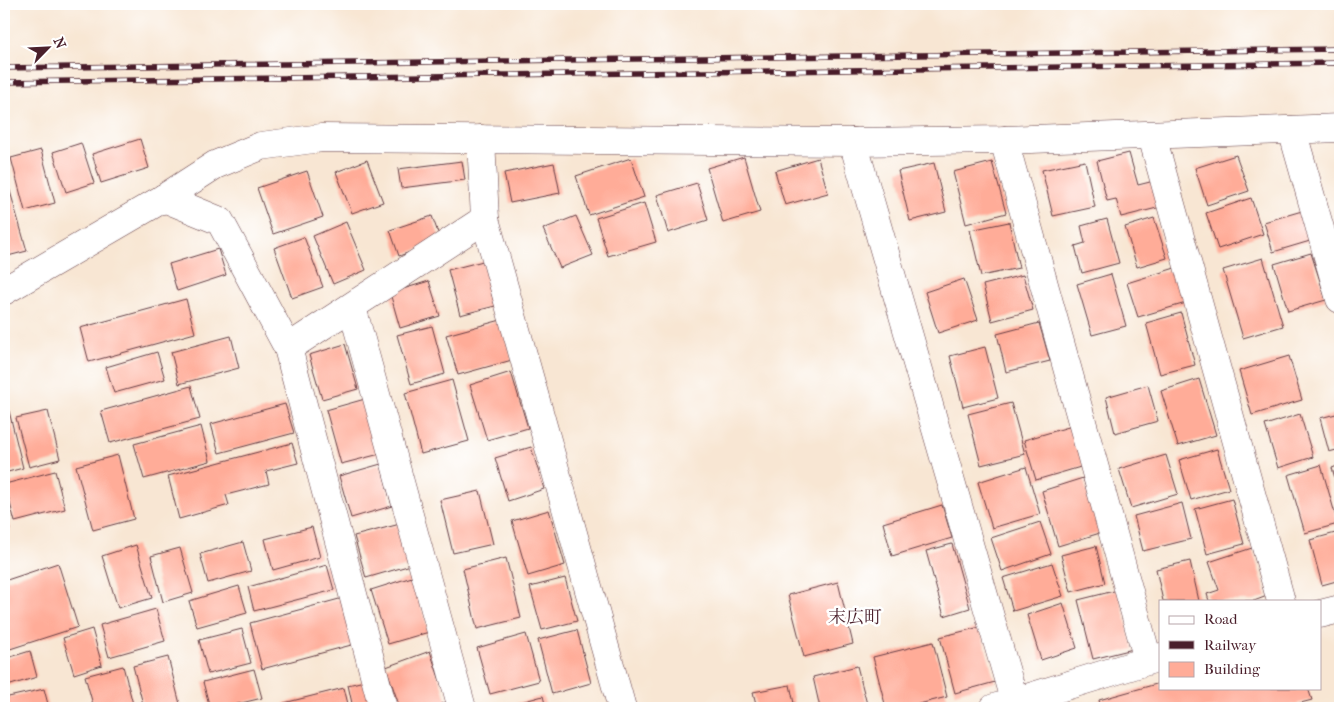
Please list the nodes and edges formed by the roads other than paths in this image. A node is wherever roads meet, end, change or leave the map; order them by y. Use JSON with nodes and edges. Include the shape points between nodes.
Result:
{"nodes":[{"id":1,"x":1340,"y":128,"type":"edge"},
{"id":2,"x":1292,"y":130,"type":"junction"},
{"id":3,"x":1152,"y":136,"type":"junction"},
{"id":4,"x":481,"y":139,"type":"junction"},
{"id":5,"x":1004,"y":140,"type":"junction"},
{"id":6,"x":852,"y":142,"type":"junction"},
{"id":7,"x":164,"y":198,"type":"junction"},
{"id":8,"x":486,"y":219,"type":"junction"},
{"id":9,"x":4,"y":290,"type":"edge"},
{"id":10,"x":1340,"y":298,"type":"edge"},
{"id":11,"x":352,"y":307,"type":"junction"},
{"id":12,"x":288,"y":348,"type":"junction"},
{"id":13,"x":1281,"y":600,"type":"edge"},
{"id":14,"x":1340,"y":609,"type":"edge"},
{"id":15,"x":1322,"y":614,"type":"edge"},
{"id":16,"x":1154,"y":659,"type":"edge"},
{"id":17,"x":1004,"y":706,"type":"edge"},
{"id":18,"x":383,"y":708,"type":"edge"},
{"id":19,"x":462,"y":708,"type":"edge"},
{"id":20,"x":622,"y":708,"type":"edge"}],
"edges":[{"from":1,"to":2,"type":"street"},
{"from":2,"to":3,"type":"street"},
{"from":2,"to":10,"type":"street"},
{"from":3,"to":5,"type":"street"},
{"from":3,"to":13,"type":"street"},
{"from":4,"to":6,"type":"street"},
{"from":4,"to":7,"type":"street","via":[[321,138],[261,146],[214,165]]},
{"from":4,"to":8,"type":"street"},
{"from":5,"to":6,"type":"street"},
{"from":5,"to":16,"type":"street"},
{"from":6,"to":17,"type":"street"},
{"from":7,"to":9,"type":"street"},
{"from":7,"to":12,"type":"street","via":[[220,221]]},
{"from":8,"to":11,"type":"street"},
{"from":8,"to":20,"type":"street"},
{"from":11,"to":12,"type":"street"},
{"from":11,"to":19,"type":"street"},
{"from":12,"to":18,"type":"street"},
{"from":14,"to":15,"type":"street"},
{"from":16,"to":17,"type":"street"}]}
